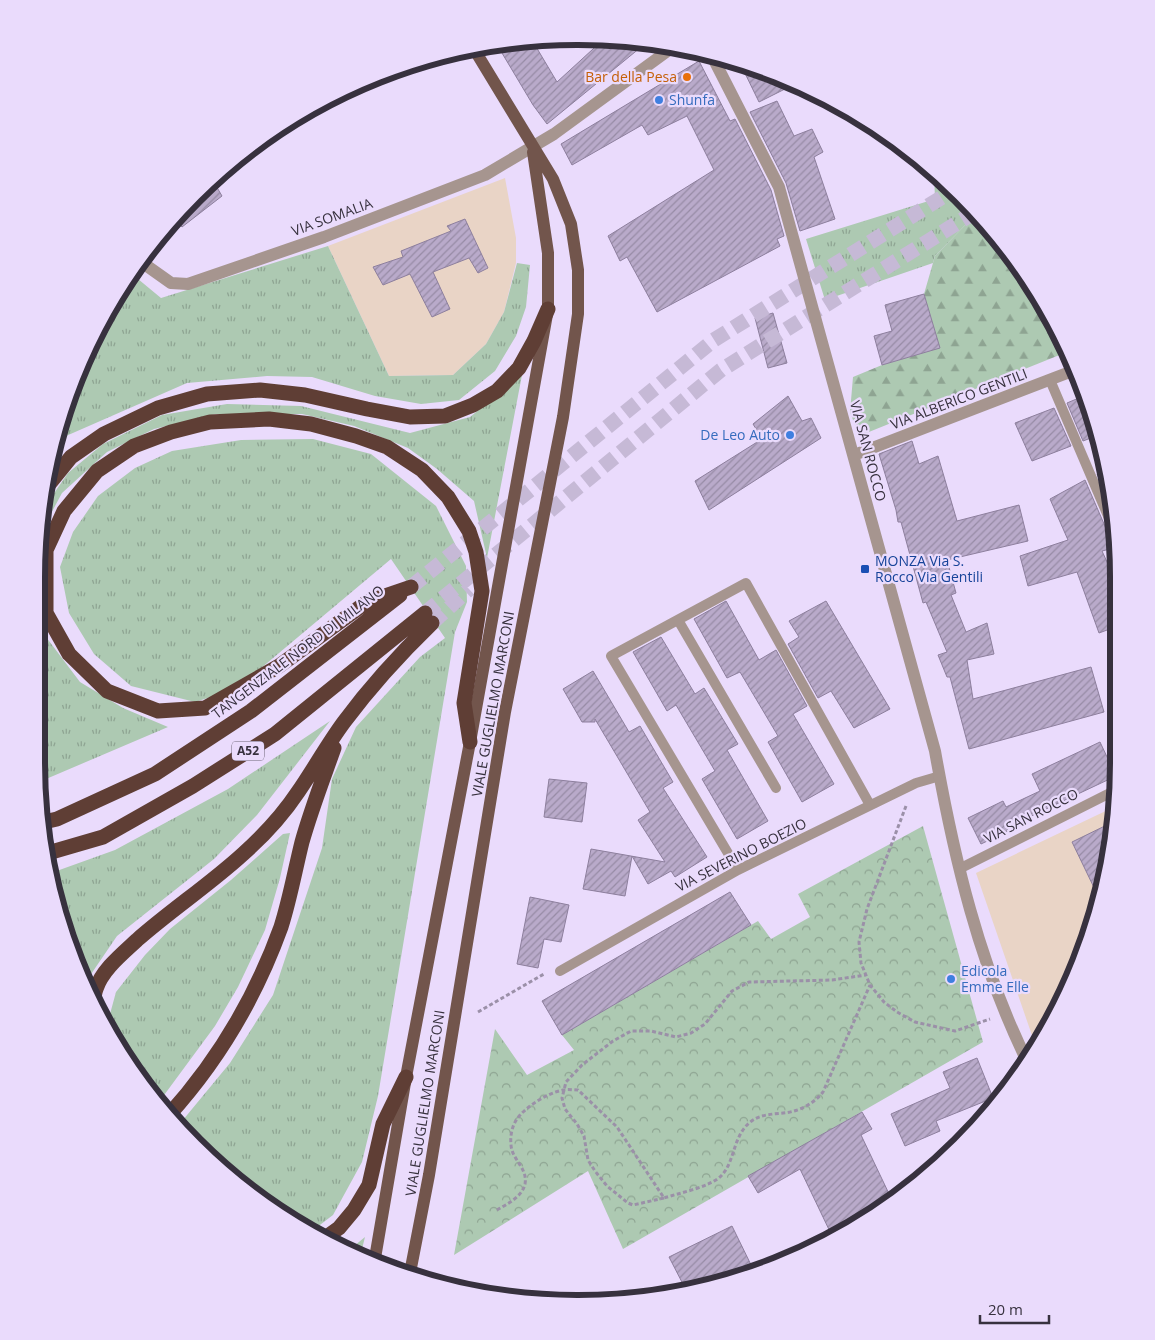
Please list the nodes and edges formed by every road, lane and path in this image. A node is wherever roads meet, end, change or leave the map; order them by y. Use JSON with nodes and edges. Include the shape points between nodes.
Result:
{"nodes":[{"id":1,"x":665,"y":53,"type":"edge"},
{"id":2,"x":477,"y":55,"type":"edge"},
{"id":3,"x":716,"y":63,"type":"edge"},
{"id":4,"x":533,"y":147,"type":"junction"},
{"id":5,"x":146,"y":266,"type":"edge"},
{"id":6,"x":548,"y":309,"type":"junction"},
{"id":7,"x":1068,"y":373,"type":"edge"},
{"id":8,"x":1050,"y":380,"type":"junction"},
{"id":9,"x":854,"y":455,"type":"junction"},
{"id":10,"x":54,"y":478,"type":"edge"},
{"id":11,"x":1105,"y":509,"type":"edge"},
{"id":12,"x":678,"y":620,"type":"junction"},
{"id":13,"x":344,"y":723,"type":"junction"},
{"id":14,"x":470,"y":742,"type":"junction"},
{"id":15,"x":940,"y":776,"type":"junction"},
{"id":16,"x":916,"y":782,"type":"junction"},
{"id":17,"x":776,"y":788,"type":"dead end"},
{"id":18,"x":1109,"y":793,"type":"edge"},
{"id":19,"x":870,"y":805,"type":"junction"},
{"id":20,"x":49,"y":821,"type":"edge"},
{"id":21,"x":53,"y":852,"type":"edge"},
{"id":22,"x":959,"y":869,"type":"junction"},
{"id":23,"x":738,"y":870,"type":"junction"},
{"id":24,"x":571,"y":965,"type":"junction"},
{"id":25,"x":560,"y":971,"type":"dead end"},
{"id":26,"x":866,"y":975,"type":"junction"},
{"id":27,"x":870,"y":985,"type":"junction"},
{"id":28,"x":96,"y":989,"type":"edge"},
{"id":29,"x":478,"y":1012,"type":"dead end"},
{"id":30,"x":1005,"y":1014,"type":"junction"},
{"id":31,"x":1023,"y":1053,"type":"edge"},
{"id":32,"x":406,"y":1076,"type":"junction"},
{"id":33,"x":564,"y":1090,"type":"junction"},
{"id":34,"x":174,"y":1110,"type":"edge"},
{"id":35,"x":664,"y":1198,"type":"junction"},
{"id":36,"x":497,"y":1210,"type":"dead end"},
{"id":37,"x":331,"y":1234,"type":"edge"},
{"id":38,"x":376,"y":1255,"type":"edge"},
{"id":39,"x":411,"y":1268,"type":"edge"}],
"edges":[{"from":1,"to":4,"type":"street","name":"VIA SOMALIA","via":[[581,116]]},
{"from":2,"to":4,"type":"main road","name":"VIALE GUGLIELMO MARCONI"},
{"from":3,"to":9,"type":"street","name":"VIA SAN ROCCO","via":[[779,187]]},
{"from":4,"to":5,"type":"street","name":"VIA SOMALIA","via":[[484,175],[324,237],[188,284],[171,283]]},
{"from":4,"to":6,"type":"main road","name":"VIALE GUGLIELMO MARCONI","via":[[548,253]]},
{"from":4,"to":39,"type":"main road","name":"VIALE GUGLIELMO MARCONI","via":[[553,179],[571,224],[578,270],[578,314],[563,417],[505,712]]},
{"from":6,"to":10,"type":"highway","via":[[519,368],[497,390],[473,405],[445,416],[410,417],[306,394],[260,390],[207,394],[158,408],[104,434],[71,458]]},
{"from":6,"to":14,"type":"main road","name":"VIALE GUGLIELMO MARCONI"},
{"from":7,"to":8,"type":"street","name":"VIA ALBERICO GENTILI"},
{"from":8,"to":9,"type":"street","name":"VIA ALBERICO GENTILI"},
{"from":8,"to":11,"type":"lane"},
{"from":9,"to":15,"type":"street","name":"VIA SAN ROCCO"},
{"from":12,"to":17,"type":"lane"},
{"from":12,"to":19,"type":"lane","via":[[746,583]]},
{"from":12,"to":23,"type":"lane","via":[[611,656]]},
{"from":13,"to":21,"type":"highway","number":"A52","via":[[429,618],[275,734],[209,776],[103,837]]},
{"from":13,"to":28,"type":"highway","via":[[297,794],[261,836],[120,955]]},
{"from":13,"to":34,"type":"highway","via":[[311,814],[293,887],[267,962],[251,998],[226,1039]]},
{"from":14,"to":20,"type":"highway","name":"TANGENZIALE NORD DI MILANO","number":"A52","via":[[464,703],[482,591],[469,531],[448,498],[422,470],[387,447],[356,436],[311,424],[269,420],[210,422],[134,446],[97,471],[64,511],[46,550],[46,613],[70,654],[107,691],[158,711],[204,708],[279,666],[367,602],[411,587],[251,711],[155,774]]},
{"from":14,"to":32,"type":"main road","name":"VIALE GUGLIELMO MARCONI"},
{"from":15,"to":16,"type":"lane","name":"VIA SEVERINO BOEZIO"},
{"from":15,"to":22,"type":"street","name":"VIA SAN ROCCO"},
{"from":16,"to":19,"type":"lane","name":"VIA SEVERINO BOEZIO"},
{"from":16,"to":26,"type":"path","via":[[867,909],[859,942]]},
{"from":18,"to":22,"type":"lane","name":"VIA SAN ROCCO"},
{"from":19,"to":23,"type":"lane","name":"VIA SEVERINO BOEZIO"},
{"from":22,"to":30,"type":"street","name":"VIA SAN ROCCO","via":[[987,968]]},
{"from":23,"to":24,"type":"lane","name":"VIA SEVERINO BOEZIO"},
{"from":24,"to":25,"type":"lane","name":"VIA SEVERINO BOEZIO"},
{"from":24,"to":29,"type":"path","via":[[568,960]]},
{"from":26,"to":27,"type":"path"},
{"from":26,"to":33,"type":"path","via":[[832,980],[749,982],[732,991],[705,1024],[691,1032],[676,1037],[651,1031],[630,1031],[582,1065],[566,1082]]},
{"from":27,"to":30,"type":"path","via":[[897,1012],[916,1022],[955,1031]]},
{"from":27,"to":35,"type":"path","via":[[830,1080],[817,1100],[794,1111],[762,1116],[752,1121],[734,1146],[726,1169],[716,1181]]},
{"from":30,"to":31,"type":"street","name":"VIA SAN ROCCO"},
{"from":32,"to":37,"type":"highway","via":[[383,1124],[369,1185],[354,1210]]},
{"from":32,"to":38,"type":"main road","name":"VIALE GUGLIELMO MARCONI"},
{"from":33,"to":35,"type":"path","via":[[578,1090],[617,1127]]},
{"from":33,"to":35,"type":"path","via":[[565,1109],[584,1136],[588,1160],[607,1186],[633,1205]]},
{"from":33,"to":36,"type":"path","via":[[528,1108],[517,1119],[511,1131],[511,1146],[522,1166],[525,1186],[519,1195]]}]}
